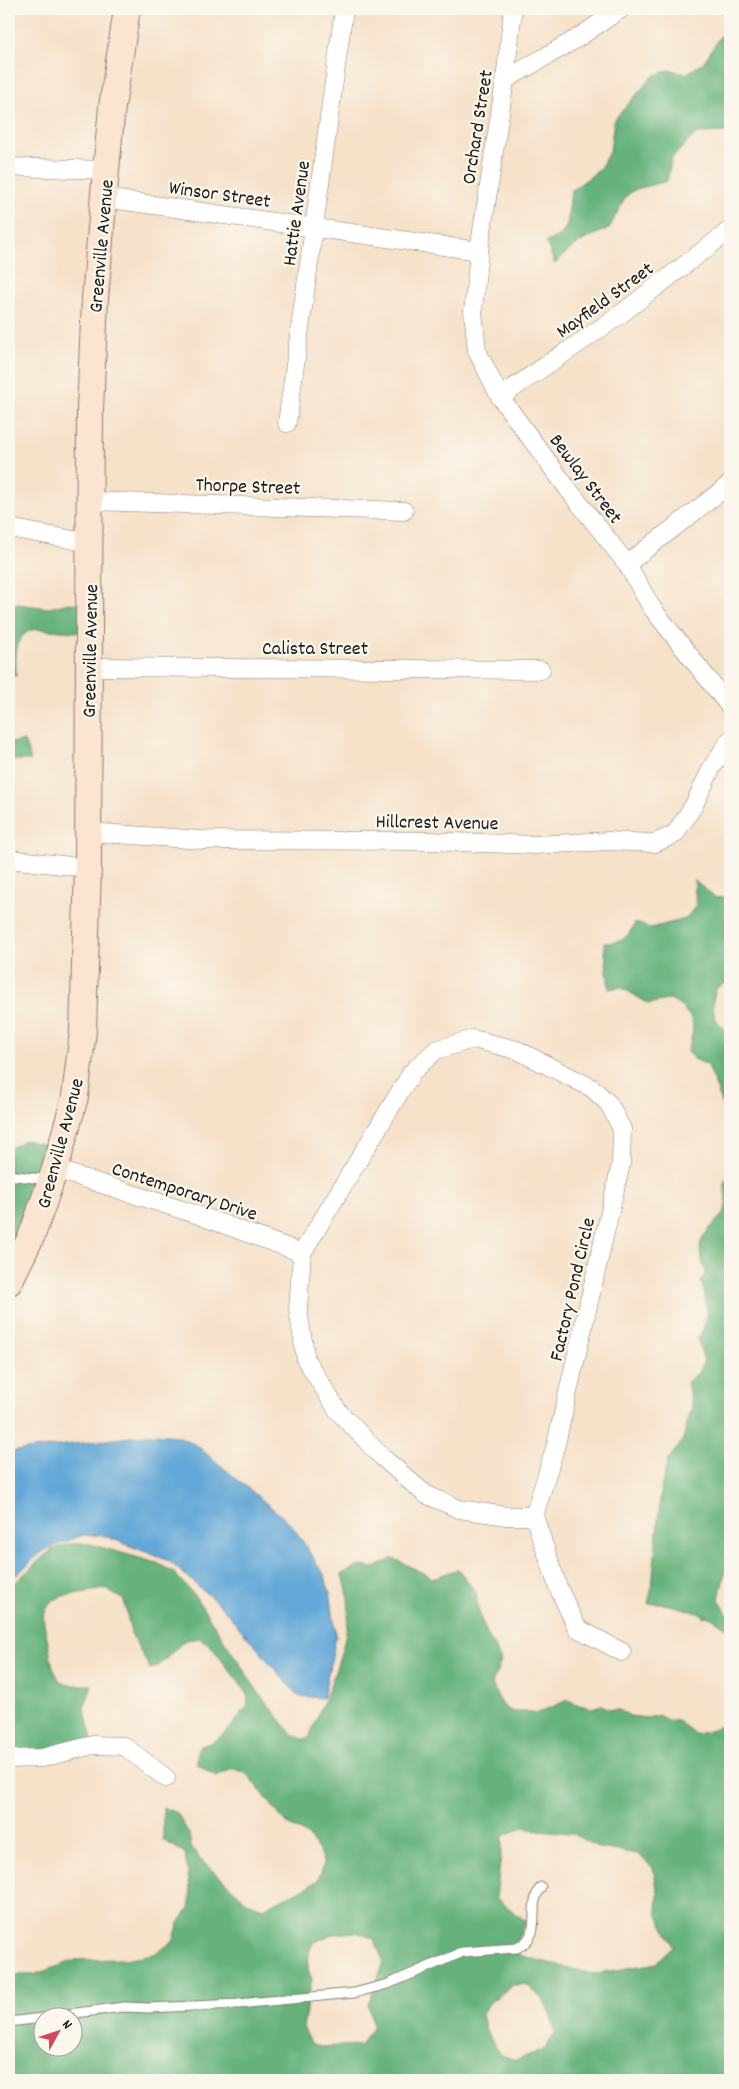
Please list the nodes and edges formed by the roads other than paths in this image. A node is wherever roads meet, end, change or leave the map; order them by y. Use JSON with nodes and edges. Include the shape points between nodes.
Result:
{"nodes":[{"id":1,"x":127,"y":9,"type":"edge"},
{"id":2,"x":344,"y":9,"type":"edge"},
{"id":3,"x":514,"y":9,"type":"edge"},
{"id":4,"x":621,"y":9,"type":"edge"},
{"id":5,"x":505,"y":80,"type":"junction"},
{"id":6,"x":9,"y":167,"type":"edge"},
{"id":7,"x":106,"y":170,"type":"junction"},
{"id":8,"x":104,"y":198,"type":"junction"},
{"id":9,"x":314,"y":228,"type":"junction"},
{"id":10,"x":730,"y":230,"type":"edge"},
{"id":11,"x":478,"y":251,"type":"junction"},
{"id":12,"x":500,"y":397,"type":"junction"},
{"id":13,"x":287,"y":423,"type":"dead end"},
{"id":14,"x":730,"y":484,"type":"edge"},
{"id":15,"x":90,"y":501,"type":"junction"},
{"id":16,"x":404,"y":511,"type":"dead end"},
{"id":17,"x":9,"y":528,"type":"edge"},
{"id":18,"x":90,"y":543,"type":"junction"},
{"id":19,"x":627,"y":564,"type":"junction"},
{"id":20,"x":89,"y":667,"type":"junction"},
{"id":21,"x":541,"y":670,"type":"dead end"},
{"id":22,"x":730,"y":707,"type":"edge"},
{"id":23,"x":730,"y":740,"type":"edge"},
{"id":24,"x":88,"y":832,"type":"junction"},
{"id":25,"x":9,"y":858,"type":"edge"},
{"id":26,"x":88,"y":868,"type":"junction"},
{"id":27,"x":9,"y":1174,"type":"edge"},
{"id":28,"x":53,"y":1174,"type":"junction"},
{"id":29,"x":302,"y":1253,"type":"junction"},
{"id":30,"x":9,"y":1282,"type":"edge"},
{"id":31,"x":534,"y":1516,"type":"junction"},
{"id":32,"x":622,"y":1652,"type":"dead end"},
{"id":33,"x":9,"y":1758,"type":"edge"},
{"id":34,"x":166,"y":1778,"type":"dead end"},
{"id":35,"x":541,"y":1887,"type":"dead end"},
{"id":36,"x":82,"y":2012,"type":"edge"},
{"id":37,"x":32,"y":2019,"type":"edge"},
{"id":38,"x":9,"y":2022,"type":"edge"}],
"edges":[{"from":1,"to":7,"type":"main road","name":"Greenville Avenue"},
{"from":2,"to":9,"type":"street","name":"Hattie Avenue"},
{"from":3,"to":5,"type":"street","name":"Orchard Street"},
{"from":4,"to":5,"type":"street"},
{"from":5,"to":11,"type":"street","name":"Orchard Street"},
{"from":6,"to":7,"type":"street"},
{"from":7,"to":8,"type":"main road","name":"Greenville Avenue"},
{"from":8,"to":9,"type":"street","name":"Winsor Street"},
{"from":8,"to":15,"type":"main road","name":"Greenville Avenue","via":[[90,409]]},
{"from":9,"to":11,"type":"street","name":"Winsor Street"},
{"from":9,"to":13,"type":"street","name":"Hattie Avenue"},
{"from":10,"to":12,"type":"street","name":"Mayfield Street","via":[[609,322]]},
{"from":11,"to":12,"type":"street","name":"Bewlay Street","via":[[473,311],[477,350]]},
{"from":12,"to":19,"type":"street","name":"Bewlay Street"},
{"from":14,"to":19,"type":"street"},
{"from":15,"to":16,"type":"street","name":"Thorpe Street"},
{"from":15,"to":18,"type":"main road","name":"Greenville Avenue"},
{"from":17,"to":18,"type":"street"},
{"from":18,"to":20,"type":"main road","name":"Greenville Avenue"},
{"from":19,"to":22,"type":"street","name":"Bewlay Street","via":[[652,608]]},
{"from":20,"to":21,"type":"street","name":"Calista Street"},
{"from":20,"to":24,"type":"main road","name":"Greenville Avenue"},
{"from":23,"to":24,"type":"street","name":"Hillcrest Avenue","via":[[675,834],[655,843],[608,841],[536,845],[202,840]]},
{"from":24,"to":26,"type":"main road","name":"Greenville Avenue"},
{"from":25,"to":26,"type":"street"},
{"from":26,"to":28,"type":"main road","name":"Greenville Avenue","via":[[83,1031],[76,1097]]},
{"from":27,"to":28,"type":"lane"},
{"from":28,"to":29,"type":"street","name":"Contemporary Drive","via":[[201,1216]]},
{"from":28,"to":30,"type":"main road","name":"Greenville Avenue","via":[[32,1235]]},
{"from":29,"to":31,"type":"street","name":"Factory Pond Circle","via":[[298,1309],[306,1360],[338,1411],[382,1457],[425,1494],[460,1509],[507,1516]]},
{"from":29,"to":31,"type":"street","name":"Factory Pond Circle","via":[[412,1072],[436,1050],[473,1039],[517,1050],[592,1088],[609,1104],[622,1129],[622,1164],[558,1438]]},
{"from":31,"to":32,"type":"street","via":[[558,1587],[577,1628]]},
{"from":33,"to":34,"type":"street","via":[[42,1758],[93,1745],[124,1746]]},
{"from":35,"to":36,"type":"lane","via":[[534,1895],[534,1926],[524,1944],[517,1948],[463,1952],[388,1984],[354,1993]]},
{"from":37,"to":38,"type":"lane"}]}
